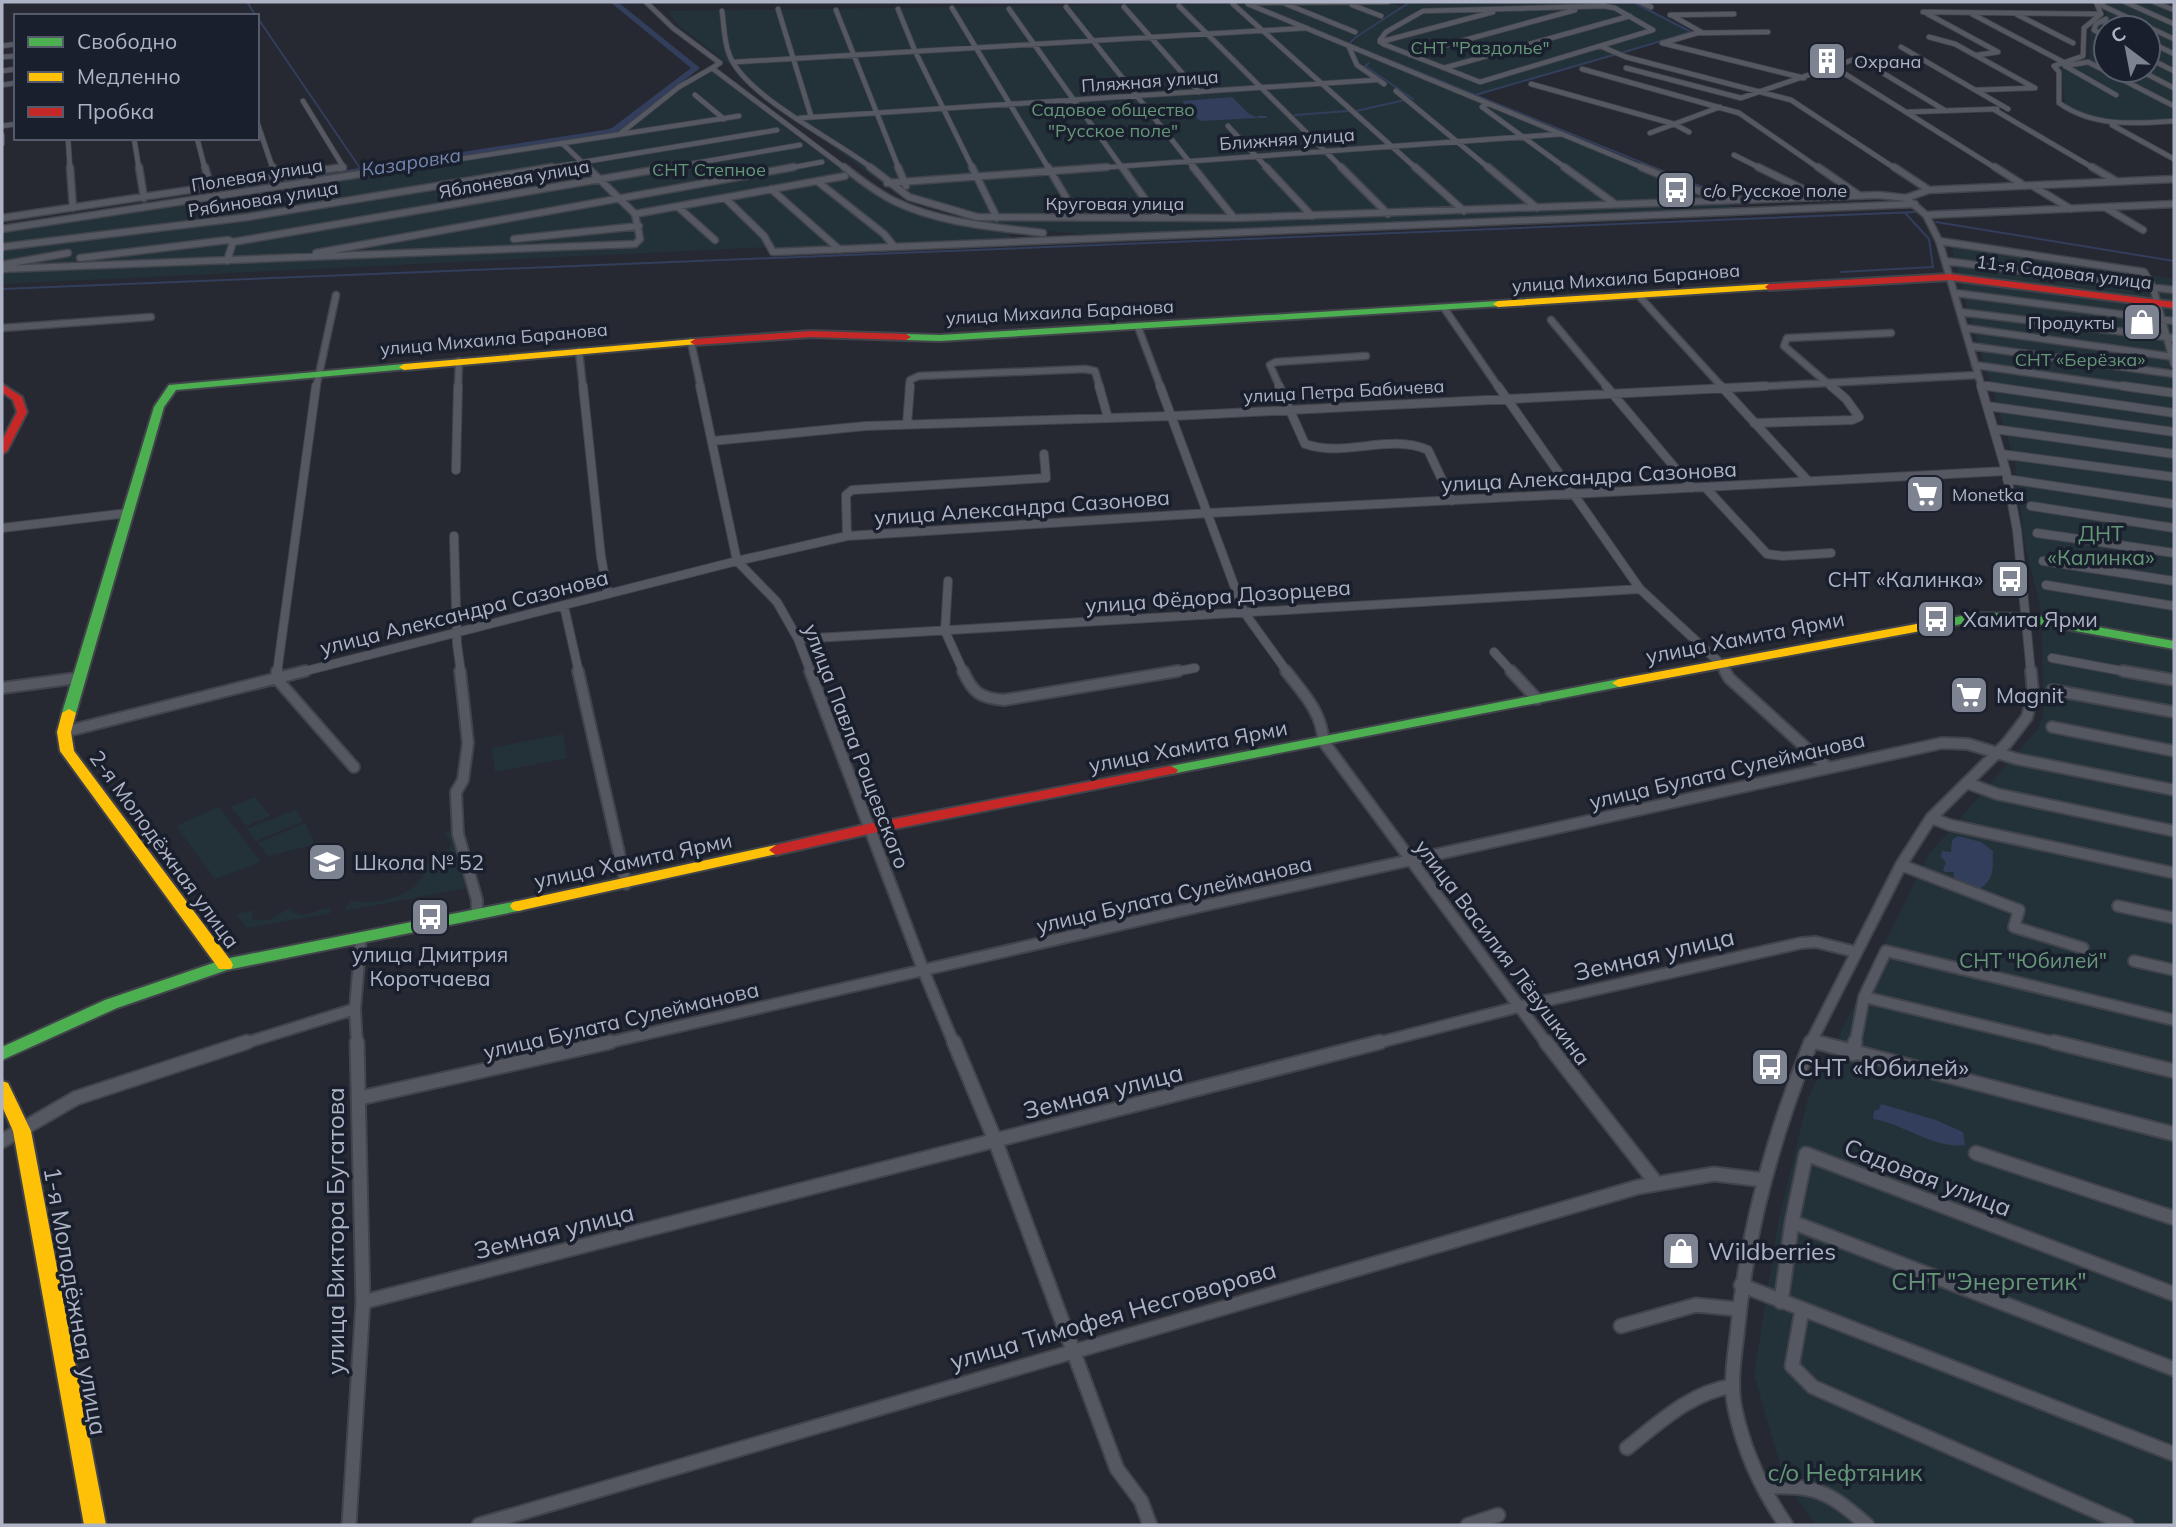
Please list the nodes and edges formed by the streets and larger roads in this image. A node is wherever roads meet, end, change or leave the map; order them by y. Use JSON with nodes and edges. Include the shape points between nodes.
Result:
{"nodes":[{"id":1,"x":648,"y":2,"type":"edge"},
{"id":2,"x":1345,"y":2,"type":"edge"},
{"id":3,"x":1388,"y":2,"type":"edge"},
{"id":4,"x":1640,"y":2,"type":"edge"},
{"id":5,"x":2096,"y":2,"type":"edge"},
{"id":6,"x":2103,"y":2,"type":"edge"},
{"id":7,"x":2125,"y":2,"type":"edge"},
{"id":8,"x":2154,"y":2,"type":"edge"},
{"id":9,"x":1282,"y":3,"type":"edge"},
{"id":10,"x":1233,"y":5,"type":"dead end"},
{"id":11,"x":1179,"y":6,"type":"dead end"},
{"id":12,"x":1590,"y":6,"type":"junction"},
{"id":13,"x":1066,"y":7,"type":"dead end"},
{"id":14,"x":1124,"y":7,"type":"dead end"},
{"id":15,"x":1651,"y":7,"type":"dead end"},
{"id":16,"x":952,"y":8,"type":"dead end"},
{"id":17,"x":1507,"y":8,"type":"junction"},
{"id":18,"x":778,"y":9,"type":"dead end"},
{"id":19,"x":898,"y":9,"type":"dead end"},
{"id":20,"x":1009,"y":9,"type":"dead end"},
{"id":21,"x":836,"y":10,"type":"dead end"},
{"id":22,"x":2174,"y":10,"type":"edge"},
{"id":23,"x":722,"y":11,"type":"dead end"},
{"id":24,"x":1968,"y":12,"type":"junction"},
{"id":25,"x":2012,"y":12,"type":"junction"},
{"id":26,"x":2114,"y":12,"type":"junction"},
{"id":27,"x":1734,"y":14,"type":"dead end"},
{"id":28,"x":2101,"y":14,"type":"joint"},
{"id":29,"x":2111,"y":14,"type":"edge"},
{"id":30,"x":1381,"y":16,"type":"dead end"},
{"id":31,"x":1630,"y":16,"type":"junction"},
{"id":32,"x":2092,"y":19,"type":"edge"},
{"id":33,"x":2174,"y":24,"type":"edge"},
{"id":34,"x":1307,"y":28,"type":"junction"},
{"id":35,"x":1264,"y":31,"type":"junction"},
{"id":36,"x":1355,"y":32,"type":"dead end"},
{"id":37,"x":1768,"y":32,"type":"dead end"},
{"id":38,"x":1703,"y":33,"type":"junction"},
{"id":39,"x":1206,"y":34,"type":"junction"},
{"id":40,"x":1928,"y":37,"type":"dead end"},
{"id":41,"x":1150,"y":38,"type":"junction"},
{"id":42,"x":2174,"y":39,"type":"edge"},
{"id":43,"x":1093,"y":41,"type":"junction"},
{"id":44,"x":1380,"y":42,"type":"junction"},
{"id":45,"x":2073,"y":43,"type":"dead end"},
{"id":46,"x":1033,"y":44,"type":"junction"},
{"id":47,"x":1600,"y":46,"type":"junction"},
{"id":48,"x":1349,"y":47,"type":"junction"},
{"id":49,"x":1900,"y":47,"type":"dead end"},
{"id":50,"x":975,"y":48,"type":"junction"},
{"id":51,"x":915,"y":51,"type":"junction"},
{"id":52,"x":856,"y":55,"type":"junction"},
{"id":53,"x":1410,"y":55,"type":"junction"},
{"id":54,"x":1976,"y":55,"type":"junction"},
{"id":55,"x":793,"y":59,"type":"junction"},
{"id":56,"x":735,"y":62,"type":"junction"},
{"id":57,"x":2063,"y":62,"type":"junction"},
{"id":58,"x":1834,"y":67,"type":"junction"},
{"id":59,"x":712,"y":68,"type":"junction"},
{"id":60,"x":1444,"y":68,"type":"junction"},
{"id":61,"x":1626,"y":68,"type":"dead end"},
{"id":62,"x":1582,"y":69,"type":"dead end"},
{"id":63,"x":1804,"y":78,"type":"junction"},
{"id":64,"x":1376,"y":80,"type":"junction"},
{"id":65,"x":1322,"y":83,"type":"junction"},
{"id":66,"x":1531,"y":84,"type":"dead end"},
{"id":67,"x":1384,"y":85,"type":"dead end"},
{"id":68,"x":1261,"y":88,"type":"junction"},
{"id":69,"x":1975,"y":90,"type":"junction"},
{"id":70,"x":1396,"y":91,"type":"dead end"},
{"id":71,"x":1764,"y":91,"type":"junction"},
{"id":72,"x":1199,"y":92,"type":"junction"},
{"id":73,"x":695,"y":95,"type":"dead end"},
{"id":74,"x":2116,"y":95,"type":"dead end"},
{"id":75,"x":1135,"y":96,"type":"junction"},
{"id":76,"x":1072,"y":99,"type":"junction"},
{"id":77,"x":303,"y":101,"type":"dead end"},
{"id":78,"x":1009,"y":103,"type":"junction"},
{"id":79,"x":1489,"y":103,"type":"junction"},
{"id":80,"x":2174,"y":106,"type":"edge"},
{"id":81,"x":944,"y":107,"type":"junction"},
{"id":82,"x":1720,"y":107,"type":"junction"},
{"id":83,"x":1993,"y":109,"type":"junction"},
{"id":84,"x":1946,"y":111,"type":"junction"},
{"id":85,"x":877,"y":112,"type":"junction"},
{"id":86,"x":1905,"y":112,"type":"junction"},
{"id":87,"x":738,"y":116,"type":"dead end"},
{"id":88,"x":811,"y":116,"type":"junction"},
{"id":89,"x":2098,"y":116,"type":"dead end"},
{"id":90,"x":800,"y":118,"type":"junction"},
{"id":91,"x":724,"y":119,"type":"junction"},
{"id":92,"x":2174,"y":120,"type":"edge"},
{"id":93,"x":1674,"y":124,"type":"junction"},
{"id":94,"x":2112,"y":125,"type":"dead end"},
{"id":95,"x":1228,"y":126,"type":"dead end"},
{"id":96,"x":259,"y":128,"type":"edge"},
{"id":97,"x":777,"y":130,"type":"dead end"},
{"id":98,"x":1689,"y":132,"type":"dead end"},
{"id":99,"x":621,"y":133,"type":"junction"},
{"id":100,"x":1650,"y":133,"type":"dead end"},
{"id":101,"x":1562,"y":134,"type":"junction"},
{"id":102,"x":2,"y":135,"type":"edge"},
{"id":103,"x":1522,"y":136,"type":"junction"},
{"id":104,"x":68,"y":140,"type":"edge"},
{"id":105,"x":134,"y":140,"type":"edge"},
{"id":106,"x":198,"y":140,"type":"edge"},
{"id":107,"x":1457,"y":141,"type":"junction"},
{"id":108,"x":562,"y":143,"type":"junction"},
{"id":109,"x":2,"y":144,"type":"edge"},
{"id":110,"x":800,"y":145,"type":"dead end"},
{"id":111,"x":1391,"y":146,"type":"junction"},
{"id":112,"x":1324,"y":150,"type":"junction"},
{"id":113,"x":2158,"y":150,"type":"junction"},
{"id":114,"x":2174,"y":150,"type":"edge"},
{"id":115,"x":1257,"y":155,"type":"junction"},
{"id":116,"x":1734,"y":155,"type":"dead end"},
{"id":117,"x":2174,"y":159,"type":"edge"},
{"id":118,"x":1186,"y":160,"type":"junction"},
{"id":119,"x":583,"y":162,"type":"junction"},
{"id":120,"x":822,"y":162,"type":"dead end"},
{"id":121,"x":1119,"y":165,"type":"junction"},
{"id":122,"x":1048,"y":170,"type":"junction"},
{"id":123,"x":977,"y":175,"type":"junction"},
{"id":124,"x":845,"y":176,"type":"dead end"},
{"id":125,"x":600,"y":178,"type":"junction"},
{"id":126,"x":277,"y":179,"type":"junction"},
{"id":127,"x":905,"y":180,"type":"junction"},
{"id":128,"x":2174,"y":180,"type":"edge"},
{"id":129,"x":817,"y":181,"type":"junction"},
{"id":130,"x":2116,"y":181,"type":"junction"},
{"id":131,"x":887,"y":183,"type":"junction"},
{"id":132,"x":2025,"y":186,"type":"junction"},
{"id":133,"x":2033,"y":186,"type":"junction"},
{"id":134,"x":211,"y":189,"type":"junction"},
{"id":135,"x":771,"y":189,"type":"junction"},
{"id":136,"x":1929,"y":190,"type":"junction"},
{"id":137,"x":1860,"y":196,"type":"junction"},
{"id":138,"x":909,"y":197,"type":"junction"},
{"id":139,"x":1818,"y":197,"type":"junction"},
{"id":140,"x":144,"y":198,"type":"junction"},
{"id":141,"x":619,"y":198,"type":"junction"},
{"id":142,"x":725,"y":198,"type":"junction"},
{"id":143,"x":1906,"y":198,"type":"junction"},
{"id":144,"x":1719,"y":200,"type":"junction"},
{"id":145,"x":1915,"y":204,"type":"junction"},
{"id":146,"x":2174,"y":204,"type":"edge"},
{"id":147,"x":1615,"y":205,"type":"junction"},
{"id":148,"x":678,"y":206,"type":"junction"},
{"id":149,"x":73,"y":208,"type":"junction"},
{"id":150,"x":1537,"y":208,"type":"junction"},
{"id":151,"x":2106,"y":208,"type":"junction"},
{"id":152,"x":2071,"y":209,"type":"junction"},
{"id":153,"x":1464,"y":211,"type":"junction"},
{"id":154,"x":635,"y":214,"type":"junction"},
{"id":155,"x":1388,"y":214,"type":"junction"},
{"id":156,"x":1926,"y":215,"type":"junction"},
{"id":157,"x":1077,"y":216,"type":"junction"},
{"id":158,"x":1157,"y":216,"type":"junction"},
{"id":159,"x":1312,"y":216,"type":"junction"},
{"id":160,"x":2,"y":218,"type":"edge"},
{"id":161,"x":998,"y":218,"type":"junction"},
{"id":162,"x":1234,"y":218,"type":"junction"},
{"id":163,"x":639,"y":226,"type":"junction"},
{"id":164,"x":2,"y":229,"type":"edge"},
{"id":165,"x":2143,"y":230,"type":"dead end"},
{"id":166,"x":1086,"y":237,"type":"junction"},
{"id":167,"x":514,"y":239,"type":"dead end"},
{"id":168,"x":715,"y":240,"type":"dead end"},
{"id":169,"x":1940,"y":241,"type":"junction"},
{"id":170,"x":233,"y":242,"type":"junction"},
{"id":171,"x":894,"y":245,"type":"junction"},
{"id":172,"x":2,"y":247,"type":"edge"},
{"id":173,"x":840,"y":250,"type":"junction"},
{"id":174,"x":68,"y":253,"type":"dead end"},
{"id":175,"x":306,"y":257,"type":"junction"},
{"id":176,"x":80,"y":258,"type":"dead end"},
{"id":177,"x":227,"y":261,"type":"junction"},
{"id":178,"x":1945,"y":261,"type":"junction"},
{"id":179,"x":2,"y":267,"type":"edge"},
{"id":180,"x":1950,"y":277,"type":"junction"},
{"id":181,"x":2153,"y":287,"type":"junction"},
{"id":182,"x":2174,"y":290,"type":"edge"},
{"id":183,"x":1955,"y":293,"type":"junction"},
{"id":184,"x":336,"y":295,"type":"dead end"},
{"id":185,"x":1639,"y":296,"type":"junction"},
{"id":186,"x":2158,"y":303,"type":"junction"},
{"id":187,"x":2174,"y":305,"type":"edge"},
{"id":188,"x":1444,"y":308,"type":"junction"},
{"id":189,"x":1960,"y":312,"type":"junction"},
{"id":190,"x":151,"y":317,"type":"dead end"},
{"id":191,"x":1551,"y":320,"type":"dead end"},
{"id":192,"x":2162,"y":320,"type":"junction"},
{"id":193,"x":2174,"y":321,"type":"edge"},
{"id":194,"x":1138,"y":327,"type":"junction"},
{"id":195,"x":2,"y":328,"type":"edge"},
{"id":196,"x":1965,"y":328,"type":"junction"},
{"id":197,"x":1891,"y":333,"type":"dead end"},
{"id":198,"x":2171,"y":338,"type":"edge"},
{"id":199,"x":691,"y":342,"type":"junction"},
{"id":200,"x":1970,"y":346,"type":"junction"},
{"id":201,"x":579,"y":351,"type":"junction"},
{"id":202,"x":1366,"y":356,"type":"dead end"},
{"id":203,"x":2173,"y":359,"type":"edge"},
{"id":204,"x":459,"y":361,"type":"junction"},
{"id":205,"x":1975,"y":365,"type":"junction"},
{"id":206,"x":318,"y":374,"type":"junction"},
{"id":207,"x":2174,"y":374,"type":"edge"},
{"id":208,"x":1978,"y":375,"type":"junction"},
{"id":209,"x":1826,"y":382,"type":"junction"},
{"id":210,"x":1981,"y":385,"type":"junction"},
{"id":211,"x":2,"y":387,"type":"edge"},
{"id":212,"x":1720,"y":387,"type":"junction"},
{"id":213,"x":1611,"y":392,"type":"junction"},
{"id":214,"x":2174,"y":393,"type":"edge"},
{"id":215,"x":1506,"y":398,"type":"junction"},
{"id":216,"x":1987,"y":406,"type":"junction"},
{"id":217,"x":1290,"y":409,"type":"junction"},
{"id":218,"x":2174,"y":412,"type":"edge"},
{"id":219,"x":1172,"y":416,"type":"junction"},
{"id":220,"x":1108,"y":418,"type":"junction"},
{"id":221,"x":1754,"y":423,"type":"junction"},
{"id":222,"x":907,"y":424,"type":"junction"},
{"id":223,"x":1994,"y":429,"type":"junction"},
{"id":224,"x":2174,"y":432,"type":"edge"},
{"id":225,"x":712,"y":441,"type":"junction"},
{"id":226,"x":2,"y":451,"type":"edge"},
{"id":227,"x":1044,"y":454,"type":"dead end"},
{"id":228,"x":2001,"y":454,"type":"junction"},
{"id":229,"x":2174,"y":454,"type":"edge"},
{"id":230,"x":456,"y":470,"type":"dead end"},
{"id":231,"x":2006,"y":475,"type":"junction"},
{"id":232,"x":2174,"y":477,"type":"edge"},
{"id":233,"x":1808,"y":481,"type":"junction"},
{"id":234,"x":1705,"y":487,"type":"junction"},
{"id":235,"x":1692,"y":488,"type":"junction"},
{"id":236,"x":1576,"y":495,"type":"junction"},
{"id":237,"x":1452,"y":501,"type":"junction"},
{"id":238,"x":2174,"y":504,"type":"edge"},
{"id":239,"x":2031,"y":506,"type":"dead end"},
{"id":240,"x":128,"y":513,"type":"junction"},
{"id":241,"x":1209,"y":513,"type":"junction"},
{"id":242,"x":2,"y":528,"type":"edge"},
{"id":243,"x":2174,"y":528,"type":"edge"},
{"id":244,"x":2037,"y":533,"type":"dead end"},
{"id":245,"x":454,"y":536,"type":"dead end"},
{"id":246,"x":847,"y":536,"type":"junction"},
{"id":247,"x":1830,"y":553,"type":"dead end"},
{"id":248,"x":2174,"y":553,"type":"edge"},
{"id":249,"x":737,"y":561,"type":"junction"},
{"id":250,"x":2043,"y":561,"type":"dead end"},
{"id":251,"x":948,"y":581,"type":"dead end"},
{"id":252,"x":2174,"y":581,"type":"edge"},
{"id":253,"x":2046,"y":585,"type":"dead end"},
{"id":254,"x":1640,"y":589,"type":"junction"},
{"id":255,"x":608,"y":593,"type":"junction"},
{"id":256,"x":564,"y":606,"type":"junction"},
{"id":257,"x":2174,"y":606,"type":"edge"},
{"id":258,"x":1244,"y":612,"type":"junction"},
{"id":259,"x":2027,"y":618,"type":"junction"},
{"id":260,"x":945,"y":631,"type":"junction"},
{"id":261,"x":458,"y":632,"type":"junction"},
{"id":262,"x":798,"y":639,"type":"junction"},
{"id":263,"x":2174,"y":645,"type":"edge"},
{"id":264,"x":1494,"y":652,"type":"dead end"},
{"id":265,"x":2052,"y":658,"type":"dead end"},
{"id":266,"x":1720,"y":663,"type":"junction"},
{"id":267,"x":1195,"y":668,"type":"dead end"},
{"id":268,"x":77,"y":678,"type":"junction"},
{"id":269,"x":276,"y":678,"type":"junction"},
{"id":270,"x":2174,"y":680,"type":"edge"},
{"id":271,"x":2,"y":688,"type":"edge"},
{"id":272,"x":2052,"y":690,"type":"dead end"},
{"id":273,"x":1537,"y":699,"type":"junction"},
{"id":274,"x":2174,"y":712,"type":"edge"},
{"id":275,"x":2052,"y":727,"type":"dead end"},
{"id":276,"x":64,"y":732,"type":"junction"},
{"id":277,"x":1323,"y":741,"type":"junction"},
{"id":278,"x":2174,"y":751,"type":"edge"},
{"id":279,"x":1996,"y":752,"type":"junction"},
{"id":280,"x":354,"y":767,"type":"dead end"},
{"id":281,"x":1827,"y":767,"type":"junction"},
{"id":282,"x":1967,"y":783,"type":"junction"},
{"id":283,"x":2174,"y":790,"type":"edge"},
{"id":284,"x":1931,"y":818,"type":"junction"},
{"id":285,"x":868,"y":830,"type":"junction"},
{"id":286,"x":2174,"y":831,"type":"edge"},
{"id":287,"x":1410,"y":861,"type":"junction"},
{"id":288,"x":1901,"y":865,"type":"junction"},
{"id":289,"x":2174,"y":873,"type":"edge"},
{"id":290,"x":626,"y":884,"type":"junction"},
{"id":291,"x":2118,"y":906,"type":"dead end"},
{"id":292,"x":477,"y":914,"type":"junction"},
{"id":293,"x":2174,"y":918,"type":"edge"},
{"id":294,"x":360,"y":938,"type":"junction"},
{"id":295,"x":2082,"y":948,"type":"dead end"},
{"id":296,"x":1856,"y":952,"type":"junction"},
{"id":297,"x":2134,"y":961,"type":"dead end"},
{"id":298,"x":225,"y":965,"type":"junction"},
{"id":299,"x":2174,"y":970,"type":"edge"},
{"id":300,"x":923,"y":972,"type":"junction"},
{"id":301,"x":1864,"y":998,"type":"junction"},
{"id":302,"x":1518,"y":1007,"type":"junction"},
{"id":303,"x":355,"y":1009,"type":"junction"},
{"id":304,"x":2174,"y":1020,"type":"edge"},
{"id":305,"x":1811,"y":1041,"type":"junction"},
{"id":306,"x":2,"y":1054,"type":"edge"},
{"id":307,"x":1853,"y":1054,"type":"junction"},
{"id":308,"x":2174,"y":1071,"type":"edge"},
{"id":309,"x":2,"y":1088,"type":"edge"},
{"id":310,"x":360,"y":1098,"type":"junction"},
{"id":311,"x":22,"y":1130,"type":"junction"},
{"id":312,"x":2174,"y":1134,"type":"edge"},
{"id":313,"x":995,"y":1140,"type":"junction"},
{"id":314,"x":2,"y":1141,"type":"edge"},
{"id":315,"x":1976,"y":1153,"type":"dead end"},
{"id":316,"x":1764,"y":1180,"type":"junction"},
{"id":317,"x":1657,"y":1184,"type":"junction"},
{"id":318,"x":2174,"y":1218,"type":"edge"},
{"id":319,"x":1792,"y":1222,"type":"junction"},
{"id":320,"x":1741,"y":1285,"type":"junction"},
{"id":321,"x":2174,"y":1294,"type":"edge"},
{"id":322,"x":363,"y":1302,"type":"junction"},
{"id":323,"x":1781,"y":1302,"type":"junction"},
{"id":324,"x":1737,"y":1310,"type":"junction"},
{"id":325,"x":1802,"y":1310,"type":"junction"},
{"id":326,"x":1621,"y":1326,"type":"dead end"},
{"id":327,"x":1073,"y":1351,"type":"junction"},
{"id":328,"x":2174,"y":1369,"type":"edge"},
{"id":329,"x":1732,"y":1385,"type":"junction"},
{"id":330,"x":1627,"y":1448,"type":"dead end"},
{"id":331,"x":2174,"y":1454,"type":"edge"},
{"id":332,"x":1762,"y":1486,"type":"junction"},
{"id":333,"x":1498,"y":1515,"type":"dead end"},
{"id":334,"x":95,"y":1525,"type":"edge"},
{"id":335,"x":349,"y":1525,"type":"edge"},
{"id":336,"x":479,"y":1525,"type":"edge"},
{"id":337,"x":1150,"y":1525,"type":"edge"},
{"id":338,"x":1468,"y":1525,"type":"edge"},
{"id":339,"x":1786,"y":1525,"type":"edge"},
{"id":340,"x":1867,"y":1525,"type":"edge"},
{"id":341,"x":2127,"y":1525,"type":"edge"}],
"edges":[{"from":1,"to":59,"type":"street","via":[[673,28],[720,63]]},
{"from":2,"to":3,"type":"street"},
{"from":2,"to":9,"type":"street"},
{"from":2,"to":30,"type":"street"},
{"from":4,"to":15,"type":"street"},
{"from":5,"to":28,"type":"street"},
{"from":6,"to":26,"type":"street"},
{"from":7,"to":33,"type":"street"},
{"from":8,"to":22,"type":"street"},
{"from":9,"to":34,"type":"street","via":[[1248,4]]},
{"from":9,"to":36,"type":"street"},
{"from":10,"to":35,"type":"street"},
{"from":11,"to":39,"type":"street"},
{"from":12,"to":17,"type":"street"},
{"from":12,"to":31,"type":"street","via":[[1615,8]]},
{"from":12,"to":53,"type":"street"},
{"from":13,"to":43,"type":"street"},
{"from":14,"to":41,"type":"street"},
{"from":16,"to":50,"type":"street"},
{"from":17,"to":44,"type":"street"},
{"from":17,"to":44,"type":"street","via":[[1423,11],[1386,32]]},
{"from":18,"to":55,"type":"street"},
{"from":19,"to":51,"type":"street"},
{"from":20,"to":46,"type":"street"},
{"from":21,"to":52,"type":"street"},
{"from":23,"to":56,"type":"street","via":[[729,55]]},
{"from":24,"to":25,"type":"street"},
{"from":24,"to":54,"type":"street","via":[[1923,12],[1998,52]]},
{"from":24,"to":57,"type":"street"},
{"from":25,"to":28,"type":"street"},
{"from":25,"to":45,"type":"street"},
{"from":26,"to":29,"type":"street"},
{"from":26,"to":42,"type":"street"},
{"from":27,"to":38,"type":"street","via":[[1670,15]]},
{"from":31,"to":47,"type":"street","via":[[1653,30]]},
{"from":31,"to":60,"type":"street"},
{"from":32,"to":57,"type":"street","via":[[2083,30],[2083,56]]},
{"from":34,"to":35,"type":"street"},
{"from":34,"to":48,"type":"street"},
{"from":35,"to":39,"type":"street"},
{"from":35,"to":65,"type":"street"},
{"from":37,"to":38,"type":"street"},
{"from":38,"to":63,"type":"street","via":[[1662,43]]},
{"from":39,"to":41,"type":"street"},
{"from":39,"to":68,"type":"street"},
{"from":40,"to":54,"type":"street"},
{"from":41,"to":43,"type":"street"},
{"from":41,"to":72,"type":"street"},
{"from":43,"to":46,"type":"street"},
{"from":43,"to":75,"type":"street"},
{"from":44,"to":53,"type":"street"},
{"from":46,"to":50,"type":"street"},
{"from":46,"to":76,"type":"street"},
{"from":47,"to":60,"type":"street","via":[[1480,82]]},
{"from":47,"to":71,"type":"street","via":[[1626,57]]},
{"from":48,"to":64,"type":"street","via":[[1351,60]]},
{"from":48,"to":79,"type":"street"},
{"from":49,"to":69,"type":"street"},
{"from":50,"to":51,"type":"street"},
{"from":50,"to":78,"type":"street"},
{"from":51,"to":52,"type":"street"},
{"from":51,"to":81,"type":"street"},
{"from":52,"to":55,"type":"street"},
{"from":52,"to":85,"type":"street"},
{"from":53,"to":60,"type":"street"},
{"from":54,"to":69,"type":"street","via":[[2035,88]]},
{"from":55,"to":56,"type":"street"},
{"from":55,"to":88,"type":"street"},
{"from":56,"to":90,"type":"street","name":"Круговая улица","via":[[769,100]]},
{"from":57,"to":92,"type":"street","via":[[2054,66],[2059,72],[2062,107],[2126,125]]},
{"from":58,"to":63,"type":"street"},
{"from":58,"to":84,"type":"street","via":[[1858,58]]},
{"from":58,"to":86,"type":"street"},
{"from":59,"to":99,"type":"street"},
{"from":59,"to":166,"type":"street","via":[[894,201],[990,227]]},
{"from":61,"to":71,"type":"street","via":[[1741,98]]},
{"from":62,"to":82,"type":"street"},
{"from":63,"to":71,"type":"street"},
{"from":64,"to":65,"type":"street","name":"Пляжная улица"},
{"from":64,"to":67,"type":"street"},
{"from":65,"to":68,"type":"street","name":"Пляжная улица"},
{"from":65,"to":111,"type":"street"},
{"from":66,"to":93,"type":"street"},
{"from":68,"to":72,"type":"street","name":"Пляжная улица"},
{"from":68,"to":112,"type":"street"},
{"from":69,"to":83,"type":"street","via":[[2008,109]]},
{"from":70,"to":107,"type":"street"},
{"from":71,"to":136,"type":"street","via":[[1804,106]]},
{"from":72,"to":75,"type":"street","name":"Пляжная улица"},
{"from":73,"to":91,"type":"street"},
{"from":74,"to":80,"type":"street","via":[[2065,66],[2088,62]]},
{"from":75,"to":76,"type":"street","name":"Пляжная улица"},
{"from":75,"to":118,"type":"street"},
{"from":76,"to":78,"type":"street","name":"Пляжная улица"},
{"from":76,"to":121,"type":"street"},
{"from":77,"to":126,"type":"street","via":[[345,168]]},
{"from":78,"to":81,"type":"street","name":"Пляжная улица"},
{"from":78,"to":122,"type":"street"},
{"from":79,"to":101,"type":"street"},
{"from":79,"to":103,"type":"street","via":[[1482,107]]},
{"from":81,"to":85,"type":"street","name":"Пляжная улица"},
{"from":81,"to":123,"type":"street"},
{"from":82,"to":93,"type":"street"},
{"from":82,"to":137,"type":"street","via":[[1739,113]]},
{"from":83,"to":84,"type":"street"},
{"from":83,"to":130,"type":"street"},
{"from":84,"to":86,"type":"street"},
{"from":85,"to":88,"type":"street","name":"Пляжная улица"},
{"from":85,"to":127,"type":"street"},
{"from":86,"to":132,"type":"street"},
{"from":87,"to":91,"type":"street","name":"Полевая улица"},
{"from":88,"to":90,"type":"street","name":"Пляжная улица"},
{"from":89,"to":92,"type":"street"},
{"from":90,"to":131,"type":"street","name":"Круговая улица"},
{"from":91,"to":99,"type":"street","name":"Полевая улица"},
{"from":93,"to":98,"type":"street"},
{"from":93,"to":100,"type":"street"},
{"from":94,"to":113,"type":"street"},
{"from":95,"to":115,"type":"street"},
{"from":96,"to":126,"type":"street"},
{"from":97,"to":119,"type":"street","name":"Рябиновая улица"},
{"from":99,"to":108,"type":"street","name":"Полевая улица"},
{"from":101,"to":103,"type":"street","name":"Ближняя улица"},
{"from":101,"to":144,"type":"street"},
{"from":102,"to":109,"type":"street"},
{"from":103,"to":107,"type":"street","name":"Ближняя улица"},
{"from":103,"to":147,"type":"street"},
{"from":104,"to":149,"type":"street"},
{"from":105,"to":140,"type":"street"},
{"from":106,"to":134,"type":"street"},
{"from":107,"to":111,"type":"street","name":"Ближняя улица"},
{"from":107,"to":150,"type":"street"},
{"from":108,"to":119,"type":"street"},
{"from":108,"to":164,"type":"street","name":"Полевая улица"},
{"from":110,"to":125,"type":"street","name":"Яблоневая улица"},
{"from":111,"to":112,"type":"street","name":"Ближняя улица"},
{"from":111,"to":153,"type":"street"},
{"from":112,"to":115,"type":"street","name":"Ближняя улица"},
{"from":112,"to":155,"type":"street"},
{"from":113,"to":114,"type":"street"},
{"from":113,"to":117,"type":"street"},
{"from":115,"to":118,"type":"street","name":"Ближняя улица"},
{"from":115,"to":159,"type":"street"},
{"from":116,"to":139,"type":"street"},
{"from":118,"to":121,"type":"street","name":"Ближняя улица"},
{"from":118,"to":162,"type":"street"},
{"from":119,"to":125,"type":"street"},
{"from":119,"to":172,"type":"street","name":"Рябиновая улица","via":[[248,216]]},
{"from":120,"to":141,"type":"street"},
{"from":121,"to":122,"type":"street","name":"Ближняя улица"},
{"from":121,"to":158,"type":"street"},
{"from":122,"to":123,"type":"street","name":"Ближняя улица"},
{"from":122,"to":157,"type":"street"},
{"from":123,"to":127,"type":"street","name":"Ближняя улица"},
{"from":123,"to":161,"type":"street"},
{"from":124,"to":129,"type":"street"},
{"from":125,"to":141,"type":"street"},
{"from":125,"to":170,"type":"street","name":"Яблоневая улица"},
{"from":126,"to":134,"type":"street"},
{"from":127,"to":131,"type":"street","name":"Ближняя улица"},
{"from":127,"to":138,"type":"street"},
{"from":128,"to":130,"type":"street"},
{"from":129,"to":135,"type":"street"},
{"from":129,"to":171,"type":"street"},
{"from":130,"to":133,"type":"street"},
{"from":131,"to":138,"type":"street","name":"Круговая улица"},
{"from":132,"to":133,"type":"street"},
{"from":132,"to":136,"type":"street"},
{"from":133,"to":152,"type":"street"},
{"from":134,"to":140,"type":"street"},
{"from":135,"to":142,"type":"street"},
{"from":135,"to":173,"type":"street"},
{"from":136,"to":143,"type":"street"},
{"from":137,"to":139,"type":"street","name":"Круговая улица"},
{"from":137,"to":143,"type":"street","name":"Круговая улица"},
{"from":138,"to":161,"type":"street","name":"Круговая улица","via":[[952,211]]},
{"from":139,"to":144,"type":"street","name":"Круговая улица"},
{"from":140,"to":149,"type":"street"},
{"from":141,"to":154,"type":"street"},
{"from":141,"to":175,"type":"street"},
{"from":142,"to":148,"type":"street"},
{"from":142,"to":173,"type":"street","via":[[764,236],[773,252]]},
{"from":143,"to":145,"type":"street"},
{"from":144,"to":147,"type":"street","name":"Круговая улица"},
{"from":145,"to":156,"type":"street"},
{"from":145,"to":166,"type":"street"},
{"from":146,"to":151,"type":"street"},
{"from":147,"to":150,"type":"street","name":"Круговая улица"},
{"from":148,"to":154,"type":"street"},
{"from":148,"to":168,"type":"street"},
{"from":149,"to":160,"type":"street"},
{"from":150,"to":153,"type":"street","name":"Круговая улица"},
{"from":151,"to":152,"type":"street"},
{"from":151,"to":165,"type":"street"},
{"from":152,"to":156,"type":"street"},
{"from":153,"to":155,"type":"street","name":"Круговая улица"},
{"from":154,"to":163,"type":"street"},
{"from":155,"to":159,"type":"street","name":"Круговая улица"},
{"from":156,"to":169,"type":"street"},
{"from":157,"to":158,"type":"street","name":"Круговая улица"},
{"from":157,"to":161,"type":"street","name":"Круговая улица"},
{"from":158,"to":162,"type":"street","name":"Круговая улица"},
{"from":159,"to":162,"type":"street","name":"Круговая улица"},
{"from":163,"to":167,"type":"street"},
{"from":163,"to":175,"type":"street","via":[[640,240],[625,246]]},
{"from":166,"to":171,"type":"street"},
{"from":169,"to":178,"type":"street"},
{"from":169,"to":181,"type":"street","via":[[2144,272]]},
{"from":170,"to":176,"type":"street","name":"Яблоневая улица"},
{"from":170,"to":177,"type":"street"},
{"from":171,"to":173,"type":"street"},
{"from":174,"to":179,"type":"street"},
{"from":175,"to":177,"type":"street"},
{"from":177,"to":179,"type":"street"},
{"from":178,"to":180,"type":"street"},
{"from":178,"to":181,"type":"street"},
{"from":180,"to":183,"type":"street"},
{"from":180,"to":185,"type":"street","name":"улица Михаила Баранова"},
{"from":180,"to":186,"type":"street","name":"11-я Садовая улица"},
{"from":181,"to":182,"type":"street"},
{"from":181,"to":186,"type":"street"},
{"from":183,"to":189,"type":"street"},
{"from":183,"to":192,"type":"street"},
{"from":184,"to":206,"type":"street"},
{"from":185,"to":188,"type":"street","name":"улица Михаила Баранова"},
{"from":185,"to":212,"type":"street"},
{"from":186,"to":187,"type":"street","name":"11-я Садовая улица"},
{"from":186,"to":192,"type":"street"},
{"from":188,"to":194,"type":"street","name":"улица Михаила Баранова"},
{"from":188,"to":215,"type":"street"},
{"from":189,"to":196,"type":"street"},
{"from":189,"to":198,"type":"street"},
{"from":190,"to":195,"type":"street"},
{"from":191,"to":213,"type":"street"},
{"from":192,"to":193,"type":"street"},
{"from":192,"to":198,"type":"street"},
{"from":194,"to":199,"type":"street","name":"улица Михаила Баранова","via":[[940,338],[811,334]]},
{"from":194,"to":219,"type":"street","name":"улица Василия Лёвушкина"},
{"from":196,"to":200,"type":"street"},
{"from":196,"to":203,"type":"street"},
{"from":197,"to":209,"type":"street","via":[[1785,340],[1784,346]]},
{"from":198,"to":203,"type":"street"},
{"from":199,"to":201,"type":"street","name":"улица Михаила Баранова"},
{"from":199,"to":225,"type":"street"},
{"from":200,"to":205,"type":"street"},
{"from":200,"to":207,"type":"street"},
{"from":201,"to":204,"type":"street","name":"улица Михаила Баранова"},
{"from":201,"to":255,"type":"street"},
{"from":202,"to":217,"type":"street","via":[[1272,363]]},
{"from":204,"to":206,"type":"street","name":"улица Михаила Баранова"},
{"from":204,"to":230,"type":"street"},
{"from":205,"to":208,"type":"street"},
{"from":205,"to":214,"type":"street"},
{"from":206,"to":240,"type":"street","name":"улица Михаила Баранова","via":[[173,387],[159,407]]},
{"from":206,"to":269,"type":"street"},
{"from":208,"to":209,"type":"street","name":"улица Петра Бабичева"},
{"from":208,"to":210,"type":"street"},
{"from":209,"to":212,"type":"street","name":"улица Петра Бабичева"},
{"from":209,"to":221,"type":"street","via":[[1858,417]]},
{"from":210,"to":216,"type":"street"},
{"from":210,"to":218,"type":"street"},
{"from":211,"to":226,"type":"street","via":[[18,399],[22,412]]},
{"from":212,"to":213,"type":"street","name":"улица Петра Бабичева"},
{"from":212,"to":221,"type":"street"},
{"from":213,"to":215,"type":"street","name":"улица Петра Бабичева"},
{"from":213,"to":235,"type":"street"},
{"from":215,"to":217,"type":"street","name":"улица Петра Бабичева"},
{"from":215,"to":236,"type":"street"},
{"from":216,"to":223,"type":"street"},
{"from":216,"to":224,"type":"street"},
{"from":217,"to":219,"type":"street","name":"улица Петра Бабичева"},
{"from":217,"to":237,"type":"street","via":[[1305,444],[1313,448],[1407,444],[1426,448]]},
{"from":219,"to":220,"type":"street","name":"улица Петра Бабичева"},
{"from":219,"to":241,"type":"street","name":"улица Василия Лёвушкина"},
{"from":220,"to":222,"type":"street","name":"улица Петра Бабичева"},
{"from":220,"to":222,"type":"street","via":[[1095,371],[1068,369],[919,376],[911,380]]},
{"from":221,"to":233,"type":"street"},
{"from":222,"to":225,"type":"street","name":"улица Петра Бабичева"},
{"from":223,"to":228,"type":"street"},
{"from":223,"to":229,"type":"street"},
{"from":225,"to":249,"type":"street"},
{"from":227,"to":246,"type":"street","via":[[1046,478],[852,490],[846,495]]},
{"from":228,"to":231,"type":"street"},
{"from":228,"to":232,"type":"street"},
{"from":231,"to":233,"type":"street","name":"улица Александра Сазонова"},
{"from":231,"to":238,"type":"street","name":"улица Александра Сазонова"},
{"from":231,"to":259,"type":"street"},
{"from":233,"to":234,"type":"street","name":"улица Александра Сазонова"},
{"from":234,"to":235,"type":"street","name":"улица Александра Сазонова"},
{"from":234,"to":247,"type":"street","via":[[1767,554]]},
{"from":235,"to":236,"type":"street","name":"улица Александра Сазонова"},
{"from":236,"to":237,"type":"street","name":"улица Александра Сазонова"},
{"from":236,"to":254,"type":"street"},
{"from":237,"to":241,"type":"street","name":"улица Александра Сазонова"},
{"from":239,"to":243,"type":"street"},
{"from":240,"to":242,"type":"street"},
{"from":240,"to":268,"type":"street"},
{"from":241,"to":246,"type":"street","name":"улица Александра Сазонова"},
{"from":241,"to":258,"type":"street","name":"улица Василия Лёвушкина"},
{"from":244,"to":248,"type":"street"},
{"from":245,"to":261,"type":"street"},
{"from":246,"to":249,"type":"street","name":"улица Александра Сазонова"},
{"from":249,"to":255,"type":"street","name":"улица Александра Сазонова"},
{"from":249,"to":262,"type":"street","name":"улица Павла Рощевского","via":[[777,602]]},
{"from":250,"to":252,"type":"street"},
{"from":251,"to":260,"type":"street"},
{"from":253,"to":257,"type":"street"},
{"from":254,"to":258,"type":"street","name":"улица Фёдора Дозорцева"},
{"from":254,"to":266,"type":"street"},
{"from":255,"to":256,"type":"street","name":"улица Александра Сазонова"},
{"from":256,"to":261,"type":"street","name":"улица Александра Сазонова"},
{"from":256,"to":290,"type":"street"},
{"from":258,"to":260,"type":"street","name":"улица Фёдора Дозорцева"},
{"from":258,"to":277,"type":"street","name":"улица Василия Лёвушкина","via":[[1315,712],[1323,727]]},
{"from":259,"to":263,"type":"street","name":"улица Хамита Ярми"},
{"from":259,"to":266,"type":"street","name":"улица Хамита Ярми","via":[[1961,618]]},
{"from":259,"to":279,"type":"street","via":[[2033,693],[2027,716]]},
{"from":260,"to":262,"type":"street","name":"улица Фёдора Дозорцева"},
{"from":260,"to":267,"type":"street","via":[[971,689],[982,698],[1004,701]]},
{"from":261,"to":269,"type":"street","name":"улица Александра Сазонова"},
{"from":261,"to":292,"type":"street","via":[[469,744],[462,786],[456,792],[458,834]]},
{"from":262,"to":285,"type":"street","name":"улица Павла Рощевского"},
{"from":264,"to":273,"type":"street"},
{"from":265,"to":270,"type":"street"},
{"from":266,"to":273,"type":"street","name":"улица Хамита Ярми"},
{"from":266,"to":281,"type":"street","via":[[1729,678]]},
{"from":268,"to":271,"type":"street"},
{"from":268,"to":276,"type":"street"},
{"from":269,"to":276,"type":"street","name":"улица Александра Сазонова"},
{"from":269,"to":280,"type":"street"},
{"from":272,"to":274,"type":"street"},
{"from":273,"to":277,"type":"street","name":"улица Хамита Ярми"},
{"from":275,"to":278,"type":"street"},
{"from":276,"to":298,"type":"street","name":"2-я Молодёжная улица","via":[[67,751]]},
{"from":277,"to":285,"type":"street","name":"улица Хамита Ярми"},
{"from":277,"to":287,"type":"street","name":"улица Василия Лёвушкина"},
{"from":279,"to":281,"type":"street","name":"улица Булата Сулейманова","via":[[1942,743]]},
{"from":279,"to":282,"type":"street"},
{"from":279,"to":283,"type":"street","name":"улица Булата Сулейманова"},
{"from":281,"to":287,"type":"street","name":"улица Булата Сулейманова"},
{"from":282,"to":284,"type":"street"},
{"from":282,"to":286,"type":"street","via":[[1997,794]]},
{"from":284,"to":288,"type":"street"},
{"from":284,"to":289,"type":"street"},
{"from":285,"to":290,"type":"street","name":"улица Хамита Ярми"},
{"from":285,"to":300,"type":"street","name":"улица Павла Рощевского"},
{"from":287,"to":300,"type":"street","name":"улица Булата Сулейманова"},
{"from":287,"to":302,"type":"street","name":"улица Василия Лёвушкина"},
{"from":288,"to":295,"type":"street","via":[[2019,910],[2014,927]]},
{"from":288,"to":296,"type":"street"},
{"from":290,"to":292,"type":"street","name":"улица Хамита Ярми"},
{"from":291,"to":293,"type":"street"},
{"from":292,"to":294,"type":"street","name":"улица Хамита Ярми"},
{"from":294,"to":298,"type":"street","name":"2-я Молодёжная улица"},
{"from":294,"to":303,"type":"street","name":"улица Виктора Бугатова"},
{"from":296,"to":302,"type":"street","name":"Земная улица","via":[[1801,943]]},
{"from":296,"to":305,"type":"street"},
{"from":297,"to":299,"type":"street"},
{"from":298,"to":306,"type":"street","via":[[111,1004]]},
{"from":300,"to":310,"type":"street","name":"улица Булата Сулейманова"},
{"from":300,"to":313,"type":"street","name":"улица Павла Рощевского"},
{"from":301,"to":304,"type":"street","via":[[1886,951]]},
{"from":301,"to":307,"type":"street"},
{"from":301,"to":308,"type":"street"},
{"from":302,"to":313,"type":"street","name":"Земная улица"},
{"from":302,"to":317,"type":"street","name":"улица Василия Лёвушкина"},
{"from":303,"to":310,"type":"street","name":"улица Виктора Бугатова"},
{"from":303,"to":311,"type":"street","via":[[125,1080],[76,1098]]},
{"from":305,"to":307,"type":"street"},
{"from":305,"to":316,"type":"street","via":[[1783,1112]]},
{"from":307,"to":312,"type":"street"},
{"from":309,"to":311,"type":"street","name":"1-я Молодёжная улица"},
{"from":310,"to":322,"type":"street","name":"улица Виктора Бугатова"},
{"from":311,"to":314,"type":"street"},
{"from":311,"to":334,"type":"street","name":"1-я Молодёжная улица"},
{"from":313,"to":322,"type":"street","name":"Земная улица"},
{"from":313,"to":327,"type":"street","name":"улица Павла Рощевского"},
{"from":315,"to":318,"type":"street"},
{"from":316,"to":317,"type":"street","name":"улица Тимофея Несговорова","via":[[1706,1173]]},
{"from":316,"to":320,"type":"street"},
{"from":317,"to":327,"type":"street","name":"улица Тимофея Несговорова"},
{"from":319,"to":321,"type":"street","name":"Садовая улица","via":[[1806,1154]]},
{"from":319,"to":323,"type":"street","name":"Садовая улица"},
{"from":319,"to":328,"type":"street"},
{"from":320,"to":323,"type":"street"},
{"from":320,"to":324,"type":"street"},
{"from":322,"to":335,"type":"street","name":"улица Виктора Бугатова"},
{"from":323,"to":325,"type":"street"},
{"from":324,"to":326,"type":"street","via":[[1696,1305]]},
{"from":324,"to":329,"type":"street"},
{"from":325,"to":331,"type":"street"},
{"from":325,"to":341,"type":"street","via":[[1792,1366],[1813,1387]]},
{"from":327,"to":336,"type":"street","name":"улица Тимофея Несговорова"},
{"from":327,"to":337,"type":"street","name":"улица Павла Рощевского","via":[[1117,1469],[1141,1501]]},
{"from":329,"to":330,"type":"street","via":[[1702,1393]]},
{"from":329,"to":332,"type":"street","via":[[1743,1437]]},
{"from":332,"to":339,"type":"street"},
{"from":332,"to":340,"type":"street","via":[[1822,1489]]},
{"from":333,"to":338,"type":"street"}]}
